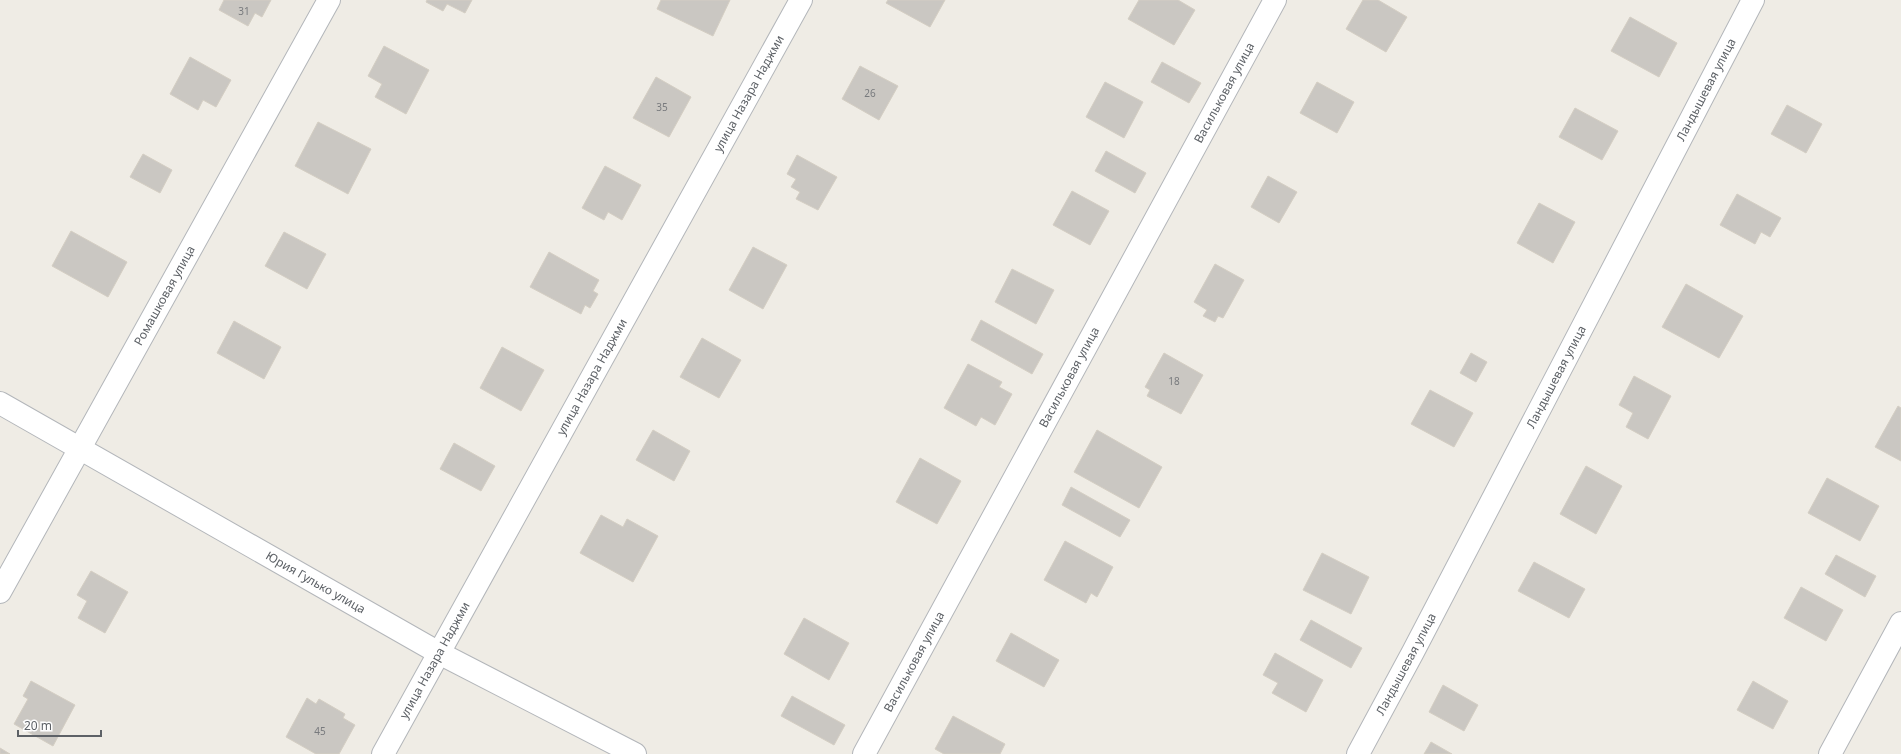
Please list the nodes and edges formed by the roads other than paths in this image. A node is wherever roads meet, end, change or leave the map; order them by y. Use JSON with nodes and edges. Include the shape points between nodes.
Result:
{"nodes":[{"id":1,"x":330,"y":0,"type":"edge"},
{"id":2,"x":801,"y":0,"type":"edge"},
{"id":3,"x":1275,"y":0,"type":"edge"},
{"id":4,"x":1753,"y":0,"type":"edge"},
{"id":5,"x":0,"y":403,"type":"edge"},
{"id":6,"x":80,"y":449,"type":"junction"},
{"id":7,"x":0,"y":592,"type":"edge"},
{"id":8,"x":1901,"y":623,"type":"edge"},
{"id":9,"x":439,"y":653,"type":"junction"},
{"id":10,"x":383,"y":754,"type":"edge"},
{"id":11,"x":635,"y":754,"type":"edge"},
{"id":12,"x":864,"y":754,"type":"edge"},
{"id":13,"x":1358,"y":754,"type":"edge"},
{"id":14,"x":1830,"y":754,"type":"edge"}],
"edges":[{"from":1,"to":6,"type":"street","name":"Ромашковая улица"},
{"from":2,"to":9,"type":"street","name":"улица Назара Наджми"},
{"from":3,"to":12,"type":"street","name":"Васильковая улица"},
{"from":4,"to":13,"type":"street","name":"Ландышевая улица","via":[[1414,652]]},
{"from":5,"to":6,"type":"street","name":"Юрия Гулько улица"},
{"from":6,"to":7,"type":"street","name":"Ромашковая улица"},
{"from":6,"to":9,"type":"street","name":"Юрия Гулько улица"},
{"from":8,"to":14,"type":"street"},
{"from":9,"to":10,"type":"street","name":"улица Назара Наджми"},
{"from":9,"to":11,"type":"street","name":"Юрия Гулько улица"}]}
